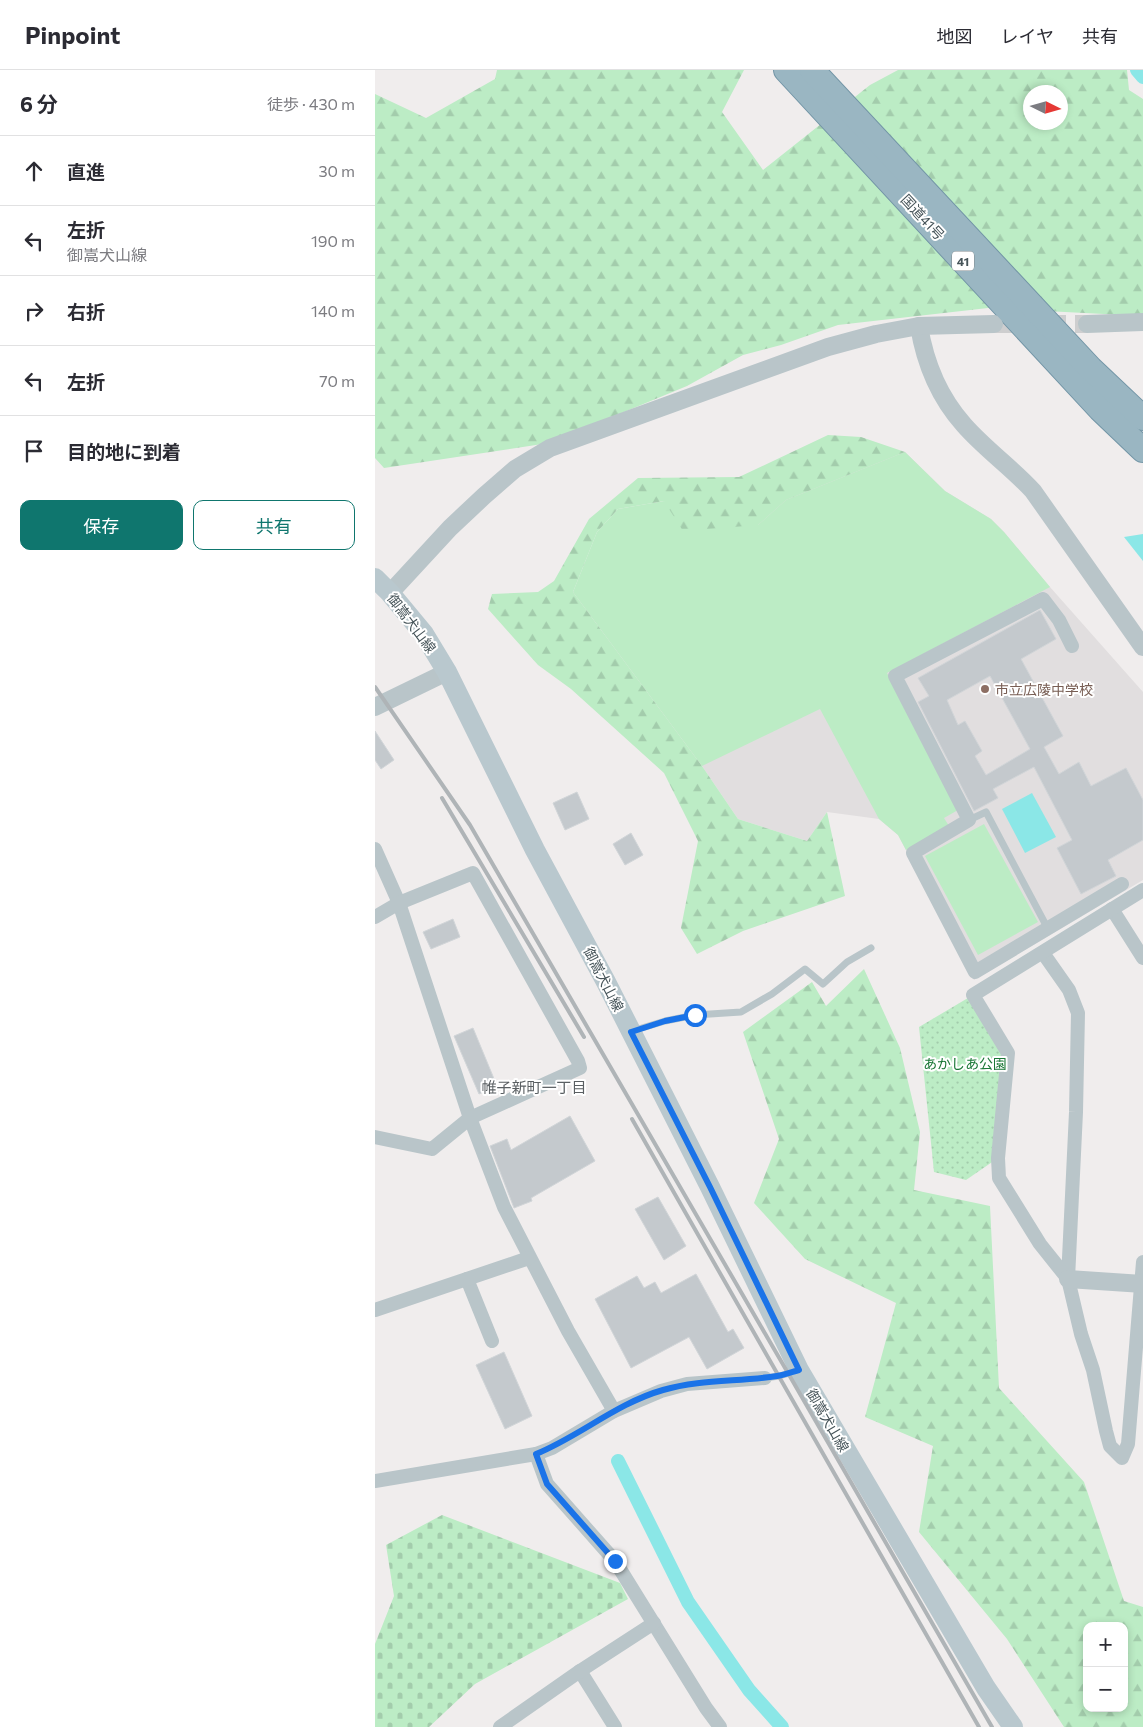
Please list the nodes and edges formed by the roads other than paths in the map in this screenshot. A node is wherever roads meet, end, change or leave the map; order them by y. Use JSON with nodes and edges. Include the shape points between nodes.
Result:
{"nodes":[{"id":1,"x":777,"y":70,"type":"edge"},
{"id":2,"x":787,"y":70,"type":"edge"},
{"id":3,"x":811,"y":70,"type":"edge"},
{"id":4,"x":817,"y":70,"type":"edge"},
{"id":5,"x":833,"y":120,"type":"junction"},
{"id":6,"x":865,"y":127,"type":"junction"},
{"id":7,"x":1143,"y":322,"type":"edge"},
{"id":8,"x":994,"y":324,"type":"tunnel mouth"},
{"id":9,"x":1087,"y":324,"type":"tunnel mouth"},
{"id":10,"x":919,"y":326,"type":"junction"},
{"id":11,"x":1143,"y":418,"type":"edge"},
{"id":12,"x":1143,"y":450,"type":"edge"},
{"id":13,"x":375,"y":578,"type":"edge"},
{"id":14,"x":390,"y":593,"type":"junction"},
{"id":15,"x":1071,"y":646,"type":"dead end"},
{"id":16,"x":1143,"y":647,"type":"edge"},
{"id":17,"x":447,"y":672,"type":"junction"},
{"id":18,"x":375,"y":707,"type":"edge"},
{"id":19,"x":969,"y":820,"type":"junction"},
{"id":20,"x":375,"y":849,"type":"edge"},
{"id":21,"x":1122,"y":884,"type":"dead end"},
{"id":22,"x":1143,"y":890,"type":"edge"},
{"id":23,"x":399,"y":903,"type":"junction"},
{"id":24,"x":1112,"y":909,"type":"junction"},
{"id":25,"x":375,"y":917,"type":"edge"},
{"id":26,"x":1048,"y":928,"type":"junction"},
{"id":27,"x":871,"y":948,"type":"dead end"},
{"id":28,"x":1043,"y":953,"type":"junction"},
{"id":29,"x":1143,"y":958,"type":"edge"},
{"id":30,"x":631,"y":1032,"type":"junction"},
{"id":31,"x":471,"y":1118,"type":"junction"},
{"id":32,"x":375,"y":1137,"type":"edge"},
{"id":33,"x":529,"y":1258,"type":"junction"},
{"id":34,"x":1143,"y":1262,"type":"edge"},
{"id":35,"x":467,"y":1278,"type":"junction"},
{"id":36,"x":1068,"y":1279,"type":"junction"},
{"id":37,"x":1142,"y":1284,"type":"edge"},
{"id":38,"x":375,"y":1310,"type":"edge"},
{"id":39,"x":492,"y":1341,"type":"dead end"},
{"id":40,"x":799,"y":1370,"type":"junction"},
{"id":41,"x":765,"y":1378,"type":"joint"},
{"id":42,"x":613,"y":1411,"type":"junction"},
{"id":43,"x":536,"y":1454,"type":"junction"},
{"id":44,"x":375,"y":1481,"type":"edge"},
{"id":45,"x":654,"y":1623,"type":"junction"},
{"id":46,"x":580,"y":1671,"type":"junction"},
{"id":47,"x":506,"y":1725,"type":"edge"},
{"id":48,"x":615,"y":1727,"type":"edge"},
{"id":49,"x":720,"y":1727,"type":"edge"},
{"id":50,"x":1013,"y":1727,"type":"edge"}],
"edges":[{"from":1,"to":5,"type":"highway"},
{"from":2,"to":5,"type":"highway","name":"国道41号","number":"41"},
{"from":3,"to":6,"type":"highway","name":"国道41号","number":"41"},
{"from":4,"to":6,"type":"highway"},
{"from":5,"to":12,"type":"highway","name":"国道41号","number":"41","via":[[1100,409]]},
{"from":6,"to":11,"type":"highway","name":"国道41号","number":"41","via":[[1091,368]]},
{"from":7,"to":9,"type":"street"},
{"from":8,"to":10,"type":"street"},
{"from":10,"to":14,"type":"street","via":[[828,347],[550,448],[515,469],[484,496]]},
{"from":10,"to":16,"type":"street","via":[[922,348],[931,373],[947,402],[964,425],[1033,491]]},
{"from":13,"to":14,"type":"main road","name":"御嵩犬山線"},
{"from":14,"to":17,"type":"main road","name":"御嵩犬山線","via":[[424,634]]},
{"from":15,"to":19,"type":"street","via":[[1059,620],[1043,599],[895,676]]},
{"from":17,"to":18,"type":"street"},
{"from":17,"to":30,"type":"main road","name":"御嵩犬山線","via":[[535,850]]},
{"from":19,"to":26,"type":"lane","via":[[986,812]]},
{"from":19,"to":26,"type":"street","via":[[913,853],[975,972]]},
{"from":20,"to":23,"type":"street"},
{"from":21,"to":26,"type":"street"},
{"from":22,"to":24,"type":"street"},
{"from":23,"to":25,"type":"street"},
{"from":23,"to":31,"type":"street"},
{"from":23,"to":31,"type":"street","via":[[473,873],[578,1060],[580,1068]]},
{"from":24,"to":28,"type":"street"},
{"from":24,"to":29,"type":"street"},
{"from":27,"to":30,"type":"lane","via":[[847,962],[823,984],[805,969],[741,1012],[695,1015]]},
{"from":28,"to":36,"type":"street","via":[[1069,990],[1078,1013]]},
{"from":28,"to":36,"type":"street","via":[[973,995],[1008,1053],[999,1178],[1041,1244]]},
{"from":30,"to":40,"type":"main road","name":"御嵩犬山線"},
{"from":31,"to":32,"type":"street","via":[[432,1149]]},
{"from":31,"to":33,"type":"street","via":[[503,1207]]},
{"from":33,"to":35,"type":"street"},
{"from":33,"to":42,"type":"street"},
{"from":34,"to":37,"type":"street"},
{"from":35,"to":38,"type":"street"},
{"from":35,"to":39,"type":"street"},
{"from":36,"to":37,"type":"street"},
{"from":36,"to":37,"type":"street","via":[[1106,1431],[1111,1446],[1122,1458],[1128,1444]]},
{"from":40,"to":41,"type":"lane"},
{"from":40,"to":50,"type":"main road","name":"御嵩犬山線","via":[[986,1688]]},
{"from":41,"to":42,"type":"street","via":[[687,1384],[661,1390]]},
{"from":42,"to":43,"type":"street","via":[[552,1448]]},
{"from":43,"to":44,"type":"street"},
{"from":43,"to":45,"type":"street","via":[[547,1484],[615,1561]]},
{"from":45,"to":46,"type":"street"},
{"from":45,"to":49,"type":"street"},
{"from":46,"to":47,"type":"street"},
{"from":46,"to":48,"type":"street"}]}
